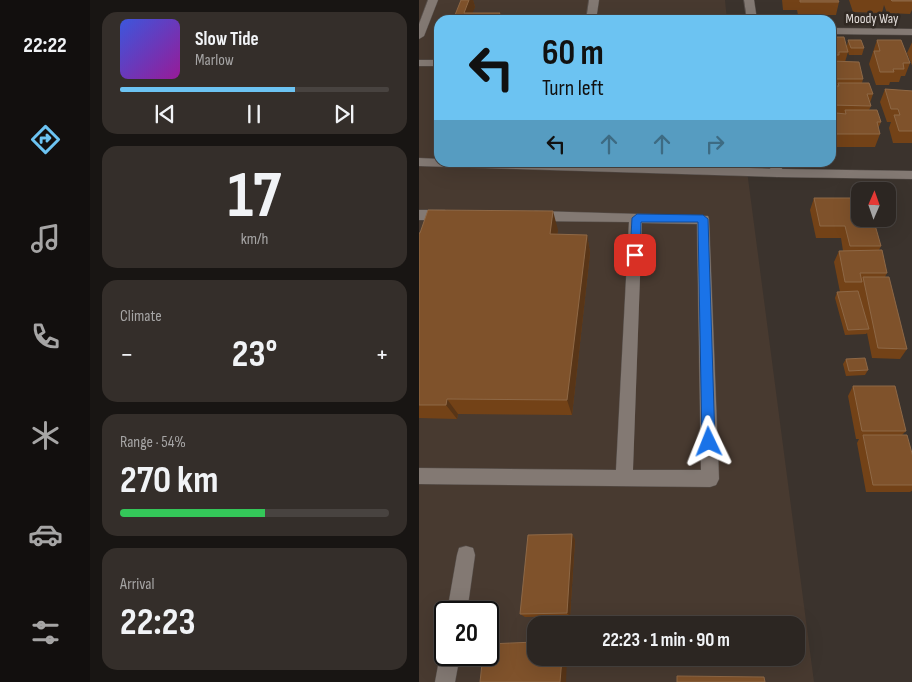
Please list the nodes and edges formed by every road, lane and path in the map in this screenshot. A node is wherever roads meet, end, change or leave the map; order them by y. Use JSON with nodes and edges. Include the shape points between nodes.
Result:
{"nodes":[{"id":1,"x":433,"y":0,"type":"edge"},
{"id":2,"x":594,"y":0,"type":"edge"},
{"id":3,"x":749,"y":0,"type":"edge"},
{"id":4,"x":423,"y":14,"type":"edge"},
{"id":5,"x":592,"y":15,"type":"edge"},
{"id":6,"x":752,"y":15,"type":"edge"},
{"id":7,"x":836,"y":32,"type":"edge"},
{"id":8,"x":912,"y":32,"type":"edge"},
{"id":9,"x":419,"y":36,"type":"edge"},
{"id":10,"x":419,"y":63,"type":"edge"},
{"id":11,"x":434,"y":63,"type":"edge"},
{"id":12,"x":419,"y":162,"type":"edge"},
{"id":13,"x":434,"y":162,"type":"edge"},
{"id":14,"x":708,"y":167,"type":"edge"},
{"id":15,"x":776,"y":168,"type":"edge"},
{"id":16,"x":912,"y":175,"type":"edge"},
{"id":17,"x":419,"y":215,"type":"edge"},
{"id":18,"x":459,"y":215,"type":"edge"},
{"id":19,"x":518,"y":216,"type":"edge"},
{"id":20,"x":637,"y":218,"type":"junction"},
{"id":21,"x":419,"y":476,"type":"edge"},
{"id":22,"x":624,"y":479,"type":"junction"},
{"id":23,"x":466,"y":555,"type":"dead end"},
{"id":24,"x":459,"y":601,"type":"edge"},
{"id":25,"x":448,"y":666,"type":"edge"},
{"id":26,"x":445,"y":682,"type":"edge"}],
"edges":[{"from":1,"to":4,"type":"street"},
{"from":2,"to":5,"type":"street"},
{"from":3,"to":6,"type":"street"},
{"from":4,"to":9,"type":"street"},
{"from":7,"to":8,"type":"street","name":"Moody Way"},
{"from":10,"to":11,"type":"street"},
{"from":12,"to":13,"type":"street"},
{"from":14,"to":15,"type":"street"},
{"from":15,"to":16,"type":"street"},
{"from":17,"to":18,"type":"street"},
{"from":19,"to":20,"type":"street"},
{"from":20,"to":22,"type":"street"},
{"from":20,"to":22,"type":"street","via":[[703,219],[710,479]]},
{"from":21,"to":22,"type":"street"},
{"from":23,"to":24,"type":"street"},
{"from":25,"to":26,"type":"street"}]}
